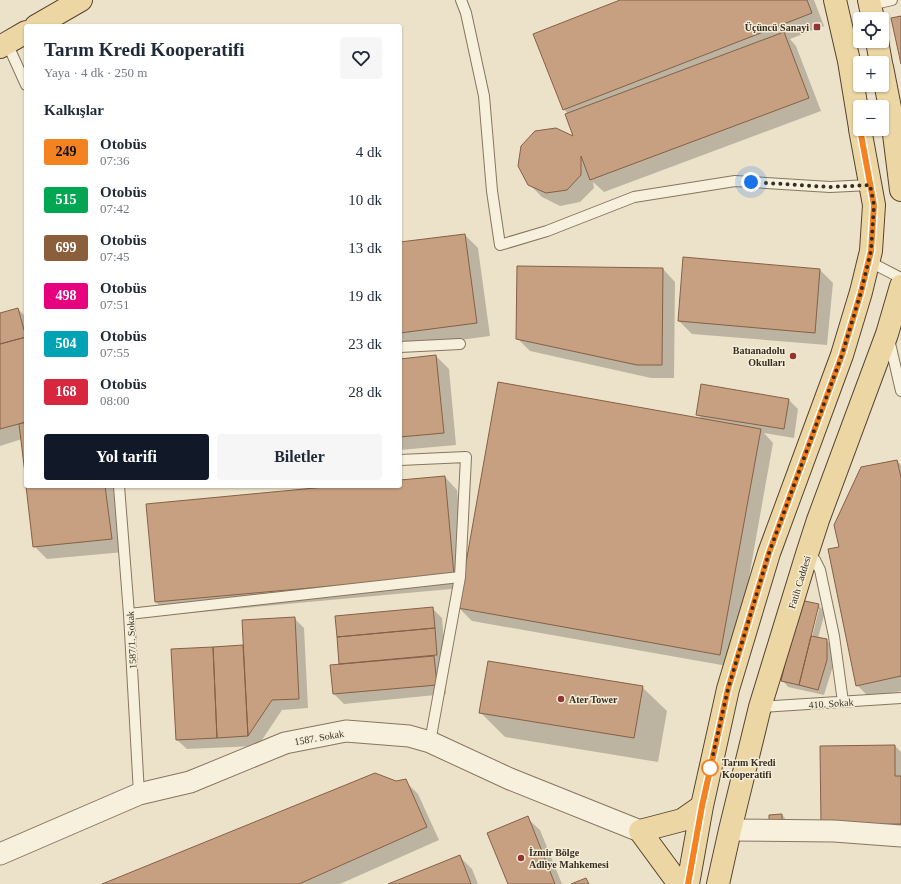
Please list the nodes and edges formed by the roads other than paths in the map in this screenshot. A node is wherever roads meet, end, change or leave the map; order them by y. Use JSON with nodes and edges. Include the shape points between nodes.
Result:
{"nodes":[{"id":1,"x":81,"y":0,"type":"edge"},
{"id":2,"x":461,"y":0,"type":"edge"},
{"id":3,"x":835,"y":0,"type":"edge"},
{"id":4,"x":892,"y":0,"type":"edge"},
{"id":5,"x":870,"y":8,"type":"edge"},
{"id":6,"x":39,"y":24,"type":"edge"},
{"id":7,"x":24,"y":33,"type":"edge"},
{"id":8,"x":4,"y":45,"type":"edge"},
{"id":9,"x":24,"y":81,"type":"edge"},
{"id":10,"x":889,"y":90,"type":"edge"},
{"id":11,"x":855,"y":100,"type":"edge"},
{"id":12,"x":897,"y":117,"type":"edge"},
{"id":13,"x":861,"y":136,"type":"edge"},
{"id":14,"x":870,"y":185,"type":"junction"},
{"id":15,"x":901,"y":190,"type":"edge"},
{"id":16,"x":868,"y":261,"type":"junction"},
{"id":17,"x":901,"y":278,"type":"edge"},
{"id":18,"x":901,"y":286,"type":"edge"},
{"id":19,"x":887,"y":334,"type":"junction"},
{"id":20,"x":460,"y":344,"type":"dead end"},
{"id":21,"x":402,"y":347,"type":"edge"},
{"id":22,"x":901,"y":391,"type":"edge"},
{"id":23,"x":402,"y":460,"type":"edge"},
{"id":24,"x":119,"y":488,"type":"edge"},
{"id":25,"x":807,"y":554,"type":"junction"},
{"id":26,"x":460,"y":578,"type":"junction"},
{"id":27,"x":130,"y":614,"type":"junction"},
{"id":28,"x":901,"y":698,"type":"edge"},
{"id":29,"x":843,"y":702,"type":"junction"},
{"id":30,"x":760,"y":707,"type":"junction"},
{"id":31,"x":430,"y":742,"type":"junction"},
{"id":32,"x":140,"y":794,"type":"junction"},
{"id":33,"x":702,"y":806,"type":"junction"},
{"id":34,"x":730,"y":830,"type":"junction"},
{"id":35,"x":640,"y":831,"type":"junction"},
{"id":36,"x":901,"y":836,"type":"edge"},
{"id":37,"x":0,"y":854,"type":"edge"},
{"id":38,"x":679,"y":884,"type":"edge"},
{"id":39,"x":688,"y":884,"type":"edge"},
{"id":40,"x":718,"y":884,"type":"edge"}],
"edges":[{"from":1,"to":6,"type":"main road"},
{"from":2,"to":14,"type":"lane","via":[[484,96],[492,191],[500,245],[547,231],[634,197],[735,181],[830,187]]},
{"from":3,"to":11,"type":"main road"},
{"from":4,"to":5,"type":"lane"},
{"from":7,"to":8,"type":"main road"},
{"from":8,"to":9,"type":"lane"},
{"from":10,"to":12,"type":"main road"},
{"from":12,"to":15,"type":"main road"},
{"from":13,"to":14,"type":"main road"},
{"from":14,"to":16,"type":"main road","via":[[874,205]]},
{"from":16,"to":17,"type":"lane"},
{"from":16,"to":33,"type":"main road","via":[[842,355],[769,553],[728,689]]},
{"from":18,"to":19,"type":"main road","name":"Fatih Caddesi"},
{"from":19,"to":22,"type":"lane"},
{"from":19,"to":25,"type":"main road","name":"Fatih Caddesi"},
{"from":20,"to":21,"type":"lane"},
{"from":23,"to":26,"type":"lane","via":[[466,457]]},
{"from":24,"to":27,"type":"lane","name":"1587/1. Sokak"},
{"from":25,"to":29,"type":"lane","via":[[815,560],[820,570],[834,636]]},
{"from":25,"to":30,"type":"main road","name":"Fatih Caddesi"},
{"from":26,"to":27,"type":"lane"},
{"from":26,"to":31,"type":"lane"},
{"from":27,"to":32,"type":"lane","name":"1587/1. Sokak"},
{"from":28,"to":29,"type":"lane","name":"410. Sokak"},
{"from":29,"to":30,"type":"lane","name":"410. Sokak"},
{"from":30,"to":34,"type":"main road","name":"Fatih Caddesi"},
{"from":31,"to":32,"type":"street","name":"1587. Sokak","via":[[409,736],[346,731],[285,743],[190,782]]},
{"from":31,"to":35,"type":"street","name":"1587. Sokak","via":[[510,779]]},
{"from":32,"to":37,"type":"street","name":"1587. Sokak"},
{"from":33,"to":35,"type":"main road","via":[[682,820]]},
{"from":33,"to":39,"type":"main road"},
{"from":34,"to":36,"type":"street"},
{"from":34,"to":40,"type":"main road","name":"Fatih Caddesi"},
{"from":35,"to":38,"type":"main road"}]}
